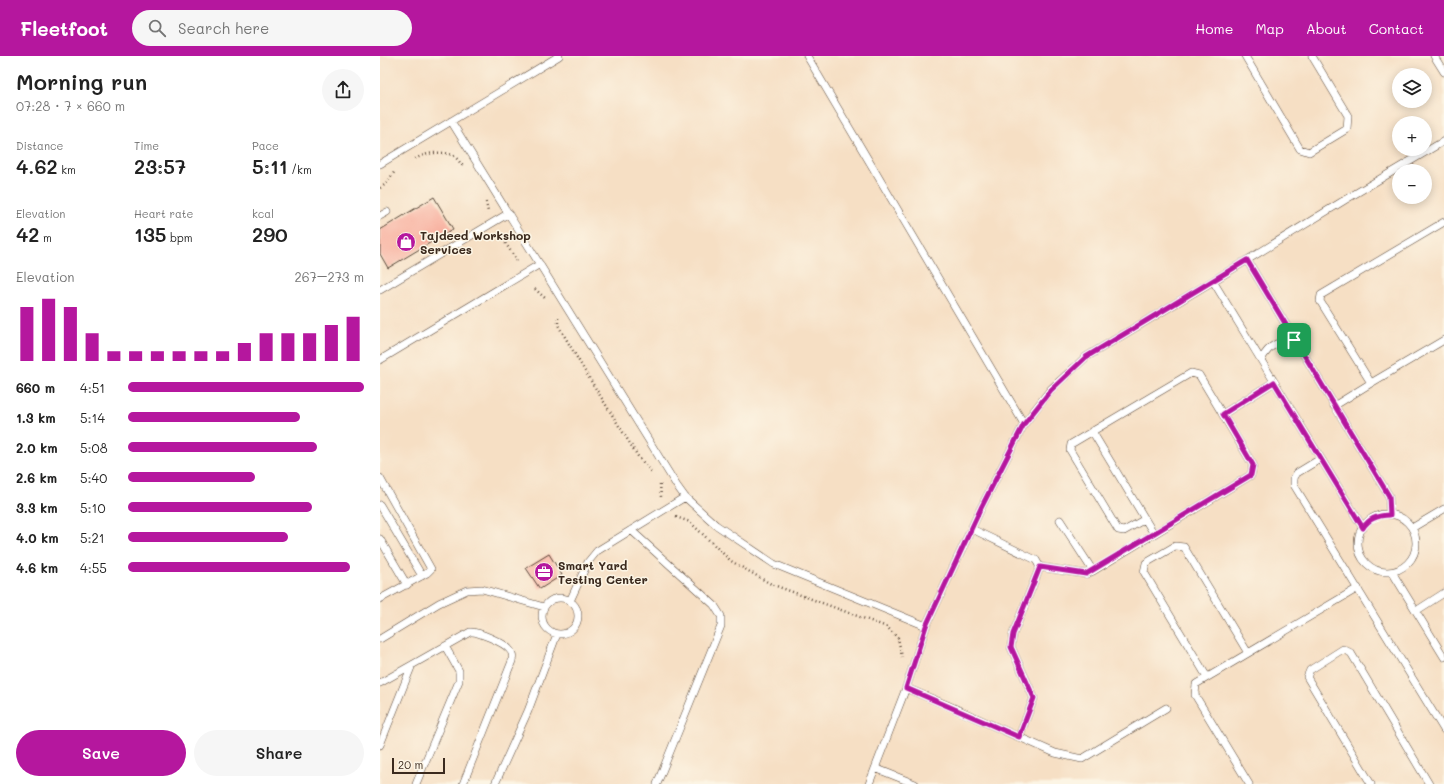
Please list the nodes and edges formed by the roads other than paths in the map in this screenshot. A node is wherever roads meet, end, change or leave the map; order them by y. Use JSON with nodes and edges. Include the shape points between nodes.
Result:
{"nodes":[{"id":1,"x":559,"y":56,"type":"edge"},
{"id":2,"x":807,"y":56,"type":"edge"},
{"id":3,"x":1245,"y":56,"type":"edge"},
{"id":4,"x":1312,"y":56,"type":"edge"},
{"id":5,"x":1434,"y":56,"type":"edge"},
{"id":6,"x":1444,"y":72,"type":"edge"},
{"id":7,"x":451,"y":121,"type":"junction"},
{"id":8,"x":1444,"y":141,"type":"edge"},
{"id":9,"x":380,"y":164,"type":"edge"},
{"id":10,"x":387,"y":212,"type":"dead end"},
{"id":11,"x":509,"y":213,"type":"junction"},
{"id":12,"x":380,"y":216,"type":"edge"},
{"id":13,"x":1444,"y":222,"type":"edge"},
{"id":14,"x":1247,"y":260,"type":"junction"},
{"id":15,"x":540,"y":264,"type":"junction"},
{"id":16,"x":1213,"y":281,"type":"junction"},
{"id":17,"x":380,"y":290,"type":"edge"},
{"id":18,"x":1294,"y":340,"type":"junction"},
{"id":19,"x":1444,"y":340,"type":"edge"},
{"id":20,"x":380,"y":360,"type":"edge"},
{"id":21,"x":1261,"y":360,"type":"junction"},
{"id":22,"x":1274,"y":382,"type":"junction"},
{"id":23,"x":1371,"y":383,"type":"junction"},
{"id":24,"x":1334,"y":406,"type":"junction"},
{"id":25,"x":1223,"y":414,"type":"junction"},
{"id":26,"x":1024,"y":424,"type":"junction"},
{"id":27,"x":1092,"y":431,"type":"junction"},
{"id":28,"x":1320,"y":459,"type":"junction"},
{"id":29,"x":380,"y":478,"type":"edge"},
{"id":30,"x":685,"y":497,"type":"junction"},
{"id":31,"x":380,"y":505,"type":"edge"},
{"id":32,"x":1444,"y":509,"type":"edge"},
{"id":33,"x":1390,"y":515,"type":"junction"},
{"id":34,"x":1145,"y":519,"type":"junction"},
{"id":35,"x":1060,"y":520,"type":"dead end"},
{"id":36,"x":1363,"y":528,"type":"junction"},
{"id":37,"x":1412,"y":528,"type":"junction"},
{"id":38,"x":972,"y":529,"type":"junction"},
{"id":39,"x":631,"y":530,"type":"junction"},
{"id":40,"x":1154,"y":534,"type":"junction"},
{"id":41,"x":380,"y":539,"type":"edge"},
{"id":42,"x":1040,"y":567,"type":"junction"},
{"id":43,"x":1093,"y":571,"type":"junction"},
{"id":44,"x":1392,"y":572,"type":"junction"},
{"id":45,"x":422,"y":576,"type":"junction"},
{"id":46,"x":407,"y":584,"type":"junction"},
{"id":47,"x":1358,"y":588,"type":"junction"},
{"id":48,"x":1444,"y":593,"type":"edge"},
{"id":49,"x":380,"y":599,"type":"edge"},
{"id":50,"x":570,"y":601,"type":"junction"},
{"id":51,"x":544,"y":607,"type":"junction"},
{"id":52,"x":1416,"y":610,"type":"junction"},
{"id":53,"x":926,"y":626,"type":"junction"},
{"id":54,"x":558,"y":634,"type":"junction"},
{"id":55,"x":380,"y":639,"type":"edge"},
{"id":56,"x":445,"y":646,"type":"junction"},
{"id":57,"x":1248,"y":653,"type":"junction"},
{"id":58,"x":1444,"y":657,"type":"edge"},
{"id":59,"x":412,"y":665,"type":"junction"},
{"id":60,"x":1207,"y":677,"type":"junction"},
{"id":61,"x":380,"y":683,"type":"edge"},
{"id":62,"x":906,"y":688,"type":"junction"},
{"id":63,"x":1166,"y":708,"type":"dead end"},
{"id":64,"x":1444,"y":730,"type":"edge"},
{"id":65,"x":1019,"y":737,"type":"junction"},
{"id":66,"x":380,"y":745,"type":"edge"},
{"id":67,"x":875,"y":768,"type":"junction"},
{"id":68,"x":416,"y":784,"type":"edge"},
{"id":69,"x":463,"y":784,"type":"edge"},
{"id":70,"x":495,"y":784,"type":"edge"},
{"id":71,"x":657,"y":784,"type":"edge"},
{"id":72,"x":869,"y":784,"type":"edge"},
{"id":73,"x":915,"y":784,"type":"edge"},
{"id":74,"x":1248,"y":784,"type":"edge"},
{"id":75,"x":1371,"y":784,"type":"edge"},
{"id":76,"x":1429,"y":784,"type":"edge"}],
"edges":[{"from":1,"to":7,"type":"lane"},
{"from":2,"to":26,"type":"lane"},
{"from":3,"to":4,"type":"lane","via":[[1300,149],[1309,152],[1347,129],[1348,116]]},
{"from":5,"to":6,"type":"lane"},
{"from":7,"to":9,"type":"lane"},
{"from":7,"to":11,"type":"lane"},
{"from":8,"to":14,"type":"lane"},
{"from":10,"to":12,"type":"lane"},
{"from":11,"to":15,"type":"lane"},
{"from":11,"to":17,"type":"lane"},
{"from":13,"to":23,"type":"lane","via":[[1321,296],[1320,301]]},
{"from":14,"to":16,"type":"lane"},
{"from":14,"to":18,"type":"lane"},
{"from":15,"to":20,"type":"lane"},
{"from":15,"to":30,"type":"lane"},
{"from":16,"to":21,"type":"lane"},
{"from":16,"to":26,"type":"lane","via":[[1086,357],[1051,390]]},
{"from":18,"to":21,"type":"lane","via":[[1273,345]]},
{"from":18,"to":24,"type":"lane"},
{"from":19,"to":23,"type":"lane"},
{"from":21,"to":22,"type":"lane"},
{"from":22,"to":25,"type":"lane"},
{"from":22,"to":28,"type":"lane"},
{"from":23,"to":24,"type":"lane"},
{"from":24,"to":33,"type":"lane","via":[[1389,496]]},
{"from":25,"to":27,"type":"lane","via":[[1199,375],[1191,373]]},
{"from":25,"to":40,"type":"lane","via":[[1253,465],[1251,475]]},
{"from":26,"to":38,"type":"lane"},
{"from":27,"to":34,"type":"lane"},
{"from":27,"to":34,"type":"lane","via":[[1071,444],[1070,450],[1118,530],[1124,532]]},
{"from":28,"to":36,"type":"lane"},
{"from":28,"to":47,"type":"lane","via":[[1297,473],[1294,485]]},
{"from":29,"to":45,"type":"lane","via":[[430,566],[430,571]]},
{"from":30,"to":39,"type":"lane"},
{"from":30,"to":53,"type":"lane","via":[[716,525],[774,564]]},
{"from":31,"to":45,"type":"lane"},
{"from":32,"to":37,"type":"lane"},
{"from":33,"to":36,"type":"lane","via":[[1372,518]]},
{"from":33,"to":37,"type":"lane","via":[[1402,519]]},
{"from":34,"to":40,"type":"lane"},
{"from":35,"to":43,"type":"lane"},
{"from":36,"to":44,"type":"lane","via":[[1359,548],[1367,564],[1383,572]]},
{"from":37,"to":44,"type":"lane","via":[[1416,546],[1413,555],[1401,569]]},
{"from":38,"to":42,"type":"lane","via":[[1036,560]]},
{"from":38,"to":53,"type":"lane"},
{"from":39,"to":50,"type":"lane","via":[[597,551],[588,562]]},
{"from":39,"to":71,"type":"lane","via":[[714,605],[721,616],[721,626]]},
{"from":40,"to":43,"type":"lane"},
{"from":41,"to":46,"type":"lane"},
{"from":42,"to":43,"type":"lane","via":[[1086,574]]},
{"from":42,"to":65,"type":"lane","via":[[1013,634],[1011,647],[1034,698]]},
{"from":44,"to":52,"type":"lane"},
{"from":45,"to":46,"type":"lane"},
{"from":46,"to":49,"type":"lane"},
{"from":47,"to":57,"type":"lane"},
{"from":47,"to":64,"type":"lane"},
{"from":48,"to":52,"type":"lane"},
{"from":50,"to":51,"type":"lane","via":[[558,598]]},
{"from":50,"to":54,"type":"lane","via":[[577,610],[577,623],[569,632]]},
{"from":51,"to":54,"type":"lane","via":[[544,624]]},
{"from":51,"to":55,"type":"lane","via":[[482,589],[467,590],[438,603]]},
{"from":52,"to":58,"type":"lane"},
{"from":53,"to":62,"type":"lane"},
{"from":54,"to":70,"type":"lane","via":[[528,711]]},
{"from":56,"to":59,"type":"lane"},
{"from":56,"to":68,"type":"lane","via":[[459,671],[458,681]]},
{"from":56,"to":69,"type":"lane","via":[[470,632],[478,632],[506,646],[513,656]]},
{"from":57,"to":60,"type":"lane"},
{"from":57,"to":60,"type":"lane","via":[[1184,547],[1175,546],[1146,563],[1144,572]]},
{"from":59,"to":61,"type":"lane"},
{"from":59,"to":66,"type":"lane"},
{"from":60,"to":74,"type":"lane","via":[[1196,684],[1195,695]]},
{"from":62,"to":65,"type":"lane"},
{"from":62,"to":67,"type":"lane"},
{"from":63,"to":65,"type":"lane","via":[[1082,758],[1054,753]]},
{"from":67,"to":72,"type":"lane"},
{"from":67,"to":73,"type":"lane"},
{"from":75,"to":76,"type":"lane","via":[[1307,677],[1310,670],[1343,649],[1351,653]]}]}
